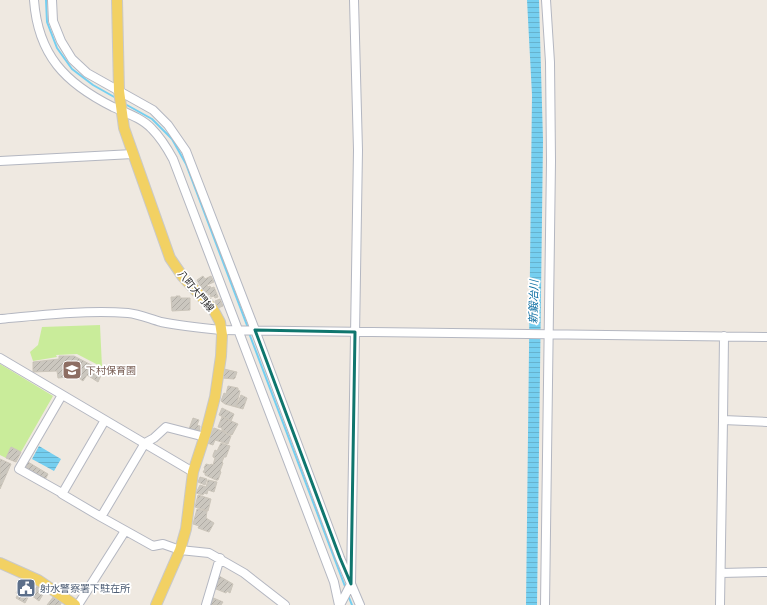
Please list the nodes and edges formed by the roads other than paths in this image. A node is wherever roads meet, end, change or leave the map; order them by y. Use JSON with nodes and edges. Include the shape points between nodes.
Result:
{"nodes":[{"id":1,"x":34,"y":0,"type":"edge"},
{"id":2,"x":52,"y":0,"type":"edge"},
{"id":3,"x":116,"y":0,"type":"edge"},
{"id":4,"x":354,"y":0,"type":"edge"},
{"id":5,"x":546,"y":0,"type":"edge"},
{"id":6,"x":119,"y":91,"type":"junction"},
{"id":7,"x":121,"y":111,"type":"junction"},
{"id":8,"x":133,"y":154,"type":"junction"},
{"id":9,"x":0,"y":161,"type":"edge"},
{"id":10,"x":0,"y":319,"type":"edge"},
{"id":11,"x":222,"y":330,"type":"junction"},
{"id":12,"x":239,"y":330,"type":"junction"},
{"id":13,"x":255,"y":330,"type":"junction"},
{"id":14,"x":355,"y":332,"type":"junction"},
{"id":15,"x":546,"y":334,"type":"junction"},
{"id":16,"x":724,"y":336,"type":"junction"},
{"id":17,"x":767,"y":337,"type":"edge"},
{"id":18,"x":0,"y":358,"type":"edge"},
{"id":19,"x":62,"y":395,"type":"junction"},
{"id":20,"x":105,"y":420,"type":"junction"},
{"id":21,"x":723,"y":420,"type":"junction"},
{"id":22,"x":767,"y":422,"type":"edge"},
{"id":23,"x":204,"y":437,"type":"junction"},
{"id":24,"x":144,"y":443,"type":"junction"},
{"id":25,"x":194,"y":472,"type":"junction"},
{"id":26,"x":62,"y":494,"type":"junction"},
{"id":27,"x":101,"y":517,"type":"junction"},
{"id":28,"x":126,"y":530,"type":"junction"},
{"id":29,"x":180,"y":550,"type":"junction"},
{"id":30,"x":220,"y":558,"type":"junction"},
{"id":31,"x":0,"y":563,"type":"edge"},
{"id":32,"x":767,"y":572,"type":"edge"},
{"id":33,"x":721,"y":573,"type":"junction"},
{"id":34,"x":351,"y":584,"type":"junction"},
{"id":35,"x":75,"y":605,"type":"edge"},
{"id":36,"x":156,"y":605,"type":"edge"},
{"id":37,"x":206,"y":605,"type":"edge"},
{"id":38,"x":285,"y":605,"type":"edge"},
{"id":39,"x":340,"y":605,"type":"edge"},
{"id":40,"x":360,"y":605,"type":"edge"},
{"id":41,"x":545,"y":605,"type":"edge"},
{"id":42,"x":720,"y":605,"type":"edge"}],
"edges":[{"from":1,"to":7,"type":"street","via":[[35,17],[44,44],[55,64],[78,86]]},
{"from":2,"to":6,"type":"street","via":[[53,21],[72,59],[87,73]]},
{"from":3,"to":6,"type":"main road","name":"八町大門線"},
{"from":4,"to":14,"type":"street","via":[[358,150]]},
{"from":5,"to":15,"type":"street","via":[[550,70]]},
{"from":6,"to":7,"type":"main road","name":"八町大門線"},
{"from":6,"to":13,"type":"street","via":[[153,110],[168,125],[186,152]]},
{"from":7,"to":8,"type":"main road","name":"八町大門線"},
{"from":7,"to":12,"type":"street","via":[[152,128],[173,159]]},
{"from":8,"to":9,"type":"street"},
{"from":8,"to":11,"type":"main road","name":"八町大門線","via":[[170,258],[183,277],[213,309]]},
{"from":10,"to":11,"type":"street","via":[[48,314],[130,313],[186,326]]},
{"from":11,"to":12,"type":"street"},
{"from":11,"to":23,"type":"main road","name":"八町大門線","via":[[216,396]]},
{"from":12,"to":13,"type":"street"},
{"from":12,"to":39,"type":"street","via":[[334,582]]},
{"from":13,"to":14,"type":"street"},
{"from":13,"to":34,"type":"street"},
{"from":14,"to":15,"type":"street"},
{"from":14,"to":34,"type":"street"},
{"from":15,"to":16,"type":"street"},
{"from":15,"to":41,"type":"street"},
{"from":16,"to":17,"type":"street"},
{"from":16,"to":21,"type":"street"},
{"from":18,"to":19,"type":"street"},
{"from":19,"to":20,"type":"street"},
{"from":19,"to":26,"type":"street","via":[[19,469]]},
{"from":20,"to":24,"type":"street"},
{"from":20,"to":26,"type":"street"},
{"from":21,"to":22,"type":"street"},
{"from":21,"to":33,"type":"street"},
{"from":23,"to":24,"type":"street","via":[[166,427]]},
{"from":23,"to":25,"type":"main road","name":"八町大門線"},
{"from":24,"to":25,"type":"street"},
{"from":24,"to":27,"type":"street"},
{"from":25,"to":29,"type":"main road","name":"八町大門線","via":[[186,529]]},
{"from":26,"to":27,"type":"street"},
{"from":27,"to":28,"type":"street"},
{"from":28,"to":29,"type":"street","via":[[153,546],[163,544]]},
{"from":28,"to":35,"type":"street"},
{"from":29,"to":30,"type":"street","via":[[209,553]]},
{"from":29,"to":36,"type":"main road","name":"八町大門線"},
{"from":30,"to":37,"type":"street"},
{"from":30,"to":38,"type":"street"},
{"from":31,"to":35,"type":"main road","via":[[38,580]]},
{"from":32,"to":33,"type":"street"},
{"from":33,"to":42,"type":"street"},
{"from":34,"to":39,"type":"street"},
{"from":34,"to":40,"type":"street"}]}
